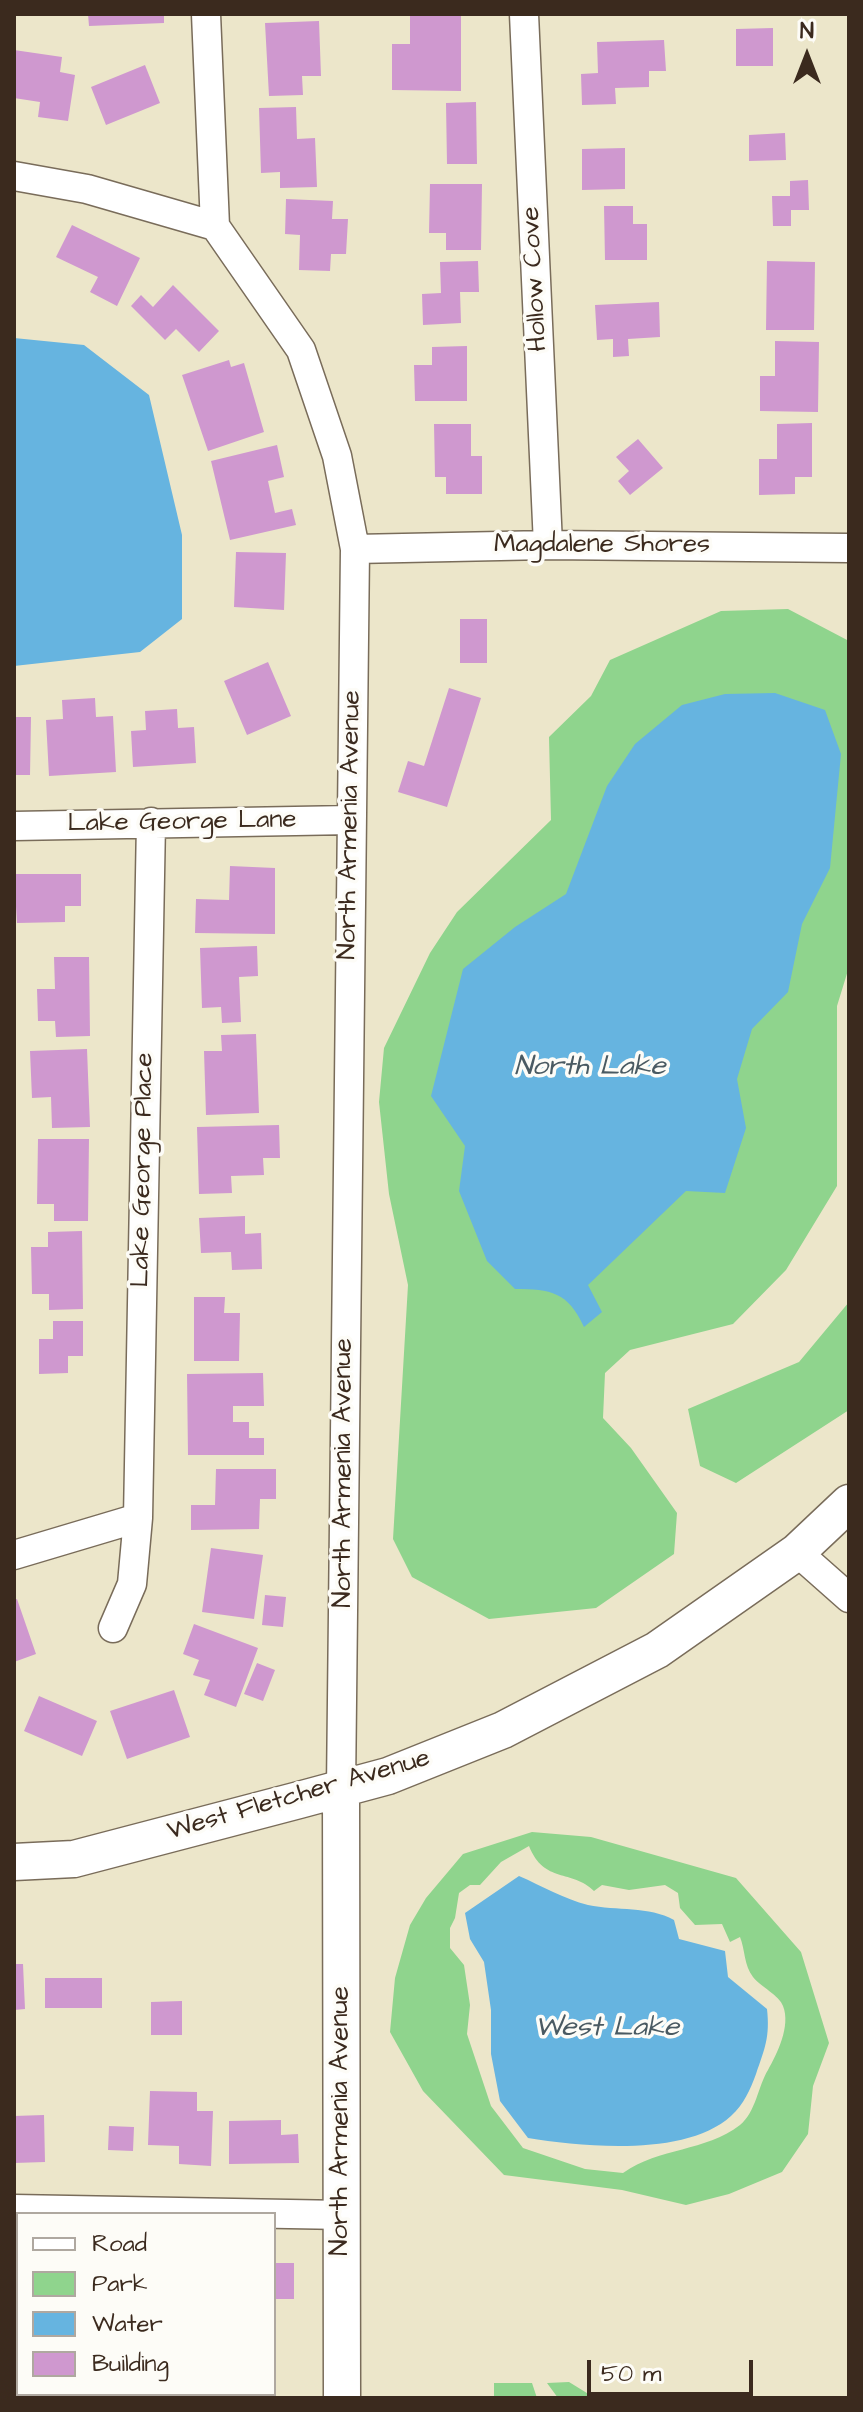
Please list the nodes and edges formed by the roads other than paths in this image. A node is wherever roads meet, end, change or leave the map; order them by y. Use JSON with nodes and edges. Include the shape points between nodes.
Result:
{"nodes":[{"id":1,"x":206,"y":14,"type":"edge"},
{"id":2,"x":524,"y":14,"type":"edge"},
{"id":3,"x":14,"y":176,"type":"edge"},
{"id":4,"x":215,"y":226,"type":"junction"},
{"id":5,"x":548,"y":545,"type":"junction"},
{"id":6,"x":849,"y":548,"type":"edge"},
{"id":7,"x":355,"y":549,"type":"junction"},
{"id":8,"x":351,"y":820,"type":"junction"},
{"id":9,"x":151,"y":822,"type":"junction"},
{"id":10,"x":14,"y":826,"type":"edge"},
{"id":11,"x":849,"y":1503,"type":"edge"},
{"id":12,"x":138,"y":1518,"type":"junction"},
{"id":13,"x":797,"y":1552,"type":"junction"},
{"id":14,"x":14,"y":1555,"type":"edge"},
{"id":15,"x":849,"y":1598,"type":"edge"},
{"id":16,"x":113,"y":1628,"type":"dead end"},
{"id":17,"x":341,"y":1788,"type":"junction"},
{"id":18,"x":14,"y":1862,"type":"edge"},
{"id":19,"x":14,"y":2209,"type":"edge"},
{"id":20,"x":179,"y":2212,"type":"edge"},
{"id":21,"x":276,"y":2214,"type":"edge"},
{"id":22,"x":344,"y":2215,"type":"junction"},
{"id":23,"x":342,"y":2398,"type":"edge"}],
"edges":[{"from":1,"to":4,"type":"street"},
{"from":2,"to":5,"type":"street","name":"Hollow Cove"},
{"from":3,"to":4,"type":"street","via":[[87,189]]},
{"from":4,"to":7,"type":"street","name":"North Armenia Avenue","via":[[301,350],[337,456]]},
{"from":5,"to":6,"type":"street","name":"Magdalene Shores"},
{"from":5,"to":7,"type":"street","name":"Magdalene Shores"},
{"from":7,"to":8,"type":"street","name":"North Armenia Avenue"},
{"from":8,"to":9,"type":"street","name":"Lake George Lane"},
{"from":8,"to":17,"type":"street","name":"North Armenia Avenue"},
{"from":9,"to":10,"type":"street","name":"Lake George Lane"},
{"from":9,"to":12,"type":"street","name":"Lake George Place"},
{"from":11,"to":13,"type":"main road","name":"West Fletcher Avenue"},
{"from":12,"to":14,"type":"street"},
{"from":12,"to":16,"type":"street","name":"Lake George Place","via":[[132,1584]]},
{"from":13,"to":15,"type":"street"},
{"from":13,"to":17,"type":"main road","name":"West Fletcher Avenue","via":[[657,1650],[503,1730],[388,1776]]},
{"from":17,"to":18,"type":"main road","name":"West Fletcher Avenue","via":[[74,1859]]},
{"from":17,"to":22,"type":"main road","name":"North Armenia Avenue"},
{"from":19,"to":20,"type":"street"},
{"from":21,"to":22,"type":"street"},
{"from":22,"to":23,"type":"main road","name":"North Armenia Avenue"}]}
